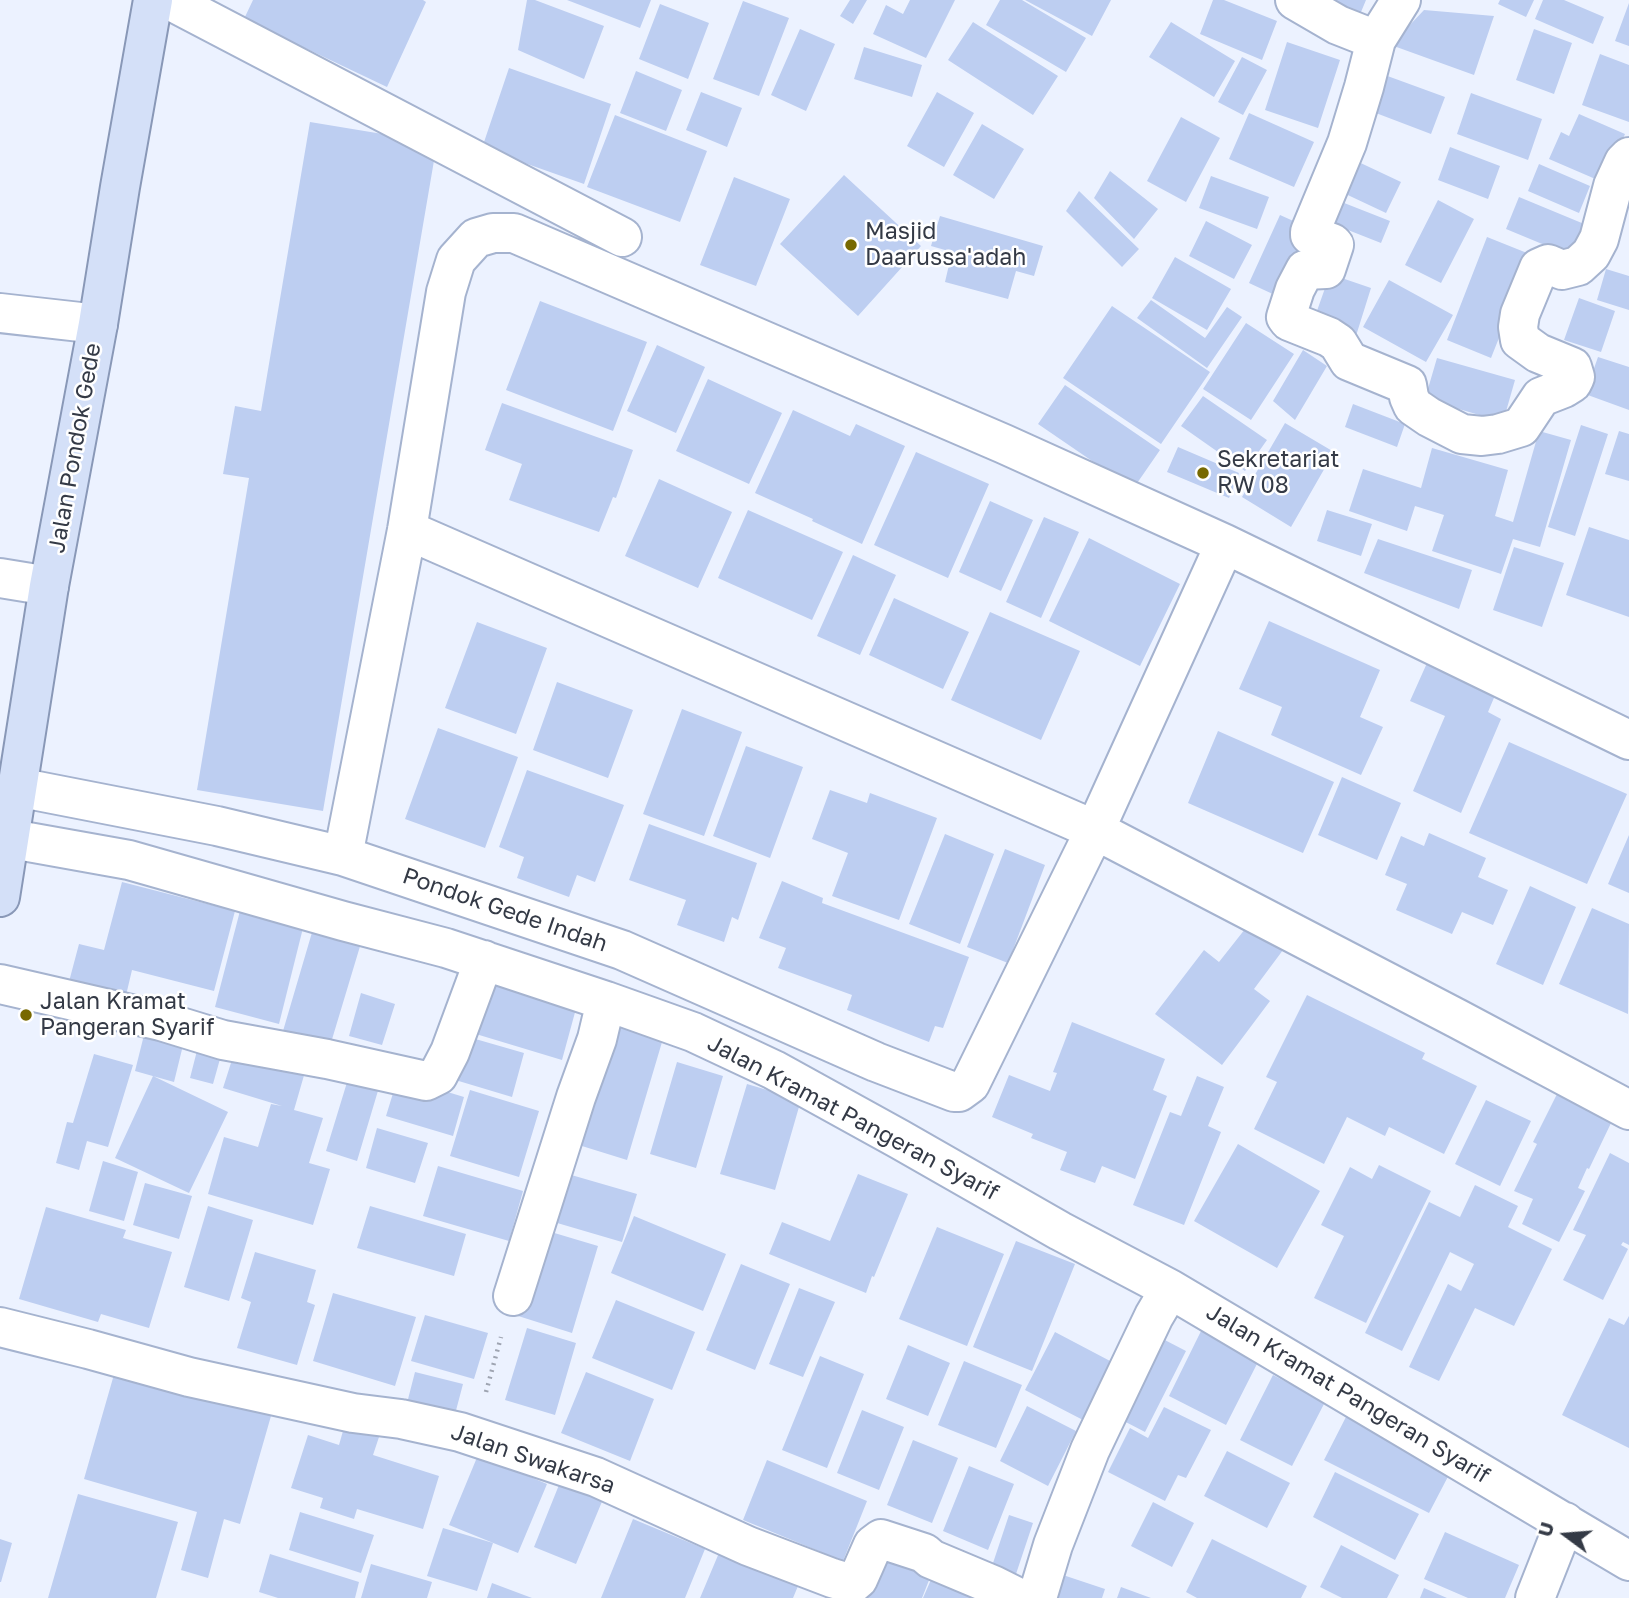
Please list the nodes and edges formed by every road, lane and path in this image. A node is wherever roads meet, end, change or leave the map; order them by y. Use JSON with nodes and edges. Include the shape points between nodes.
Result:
{"nodes":[{"id":1,"x":153,"y":0,"type":"edge"},
{"id":2,"x":169,"y":0,"type":"edge"},
{"id":3,"x":1295,"y":0,"type":"edge"},
{"id":4,"x":1401,"y":0,"type":"edge"},
{"id":5,"x":1376,"y":40,"type":"junction"},
{"id":6,"x":1629,"y":157,"type":"edge"},
{"id":7,"x":622,"y":237,"type":"dead end"},
{"id":8,"x":0,"y":313,"type":"edge"},
{"id":9,"x":97,"y":324,"type":"junction"},
{"id":10,"x":407,"y":530,"type":"junction"},
{"id":11,"x":1225,"y":544,"type":"junction"},
{"id":12,"x":0,"y":578,"type":"edge"},
{"id":13,"x":49,"y":586,"type":"junction"},
{"id":14,"x":1629,"y":740,"type":"edge"},
{"id":15,"x":17,"y":787,"type":"junction"},
{"id":16,"x":1095,"y":830,"type":"junction"},
{"id":17,"x":5,"y":838,"type":"edge"},
{"id":18,"x":343,"y":856,"type":"junction"},
{"id":19,"x":0,"y":897,"type":"edge"},
{"id":20,"x":484,"y":960,"type":"junction"},
{"id":21,"x":0,"y":984,"type":"edge"},
{"id":22,"x":606,"y":1001,"type":"junction"},
{"id":23,"x":1629,"y":1110,"type":"edge"},
{"id":24,"x":1170,"y":1289,"type":"junction"},
{"id":25,"x":513,"y":1296,"type":"joint"},
{"id":26,"x":0,"y":1327,"type":"edge"},
{"id":27,"x":473,"y":1437,"type":"junction"},
{"id":28,"x":1565,"y":1522,"type":"junction"},
{"id":29,"x":1629,"y":1561,"type":"edge"},
{"id":30,"x":1019,"y":1598,"type":"edge"},
{"id":31,"x":1037,"y":1598,"type":"edge"},
{"id":32,"x":1535,"y":1598,"type":"edge"}],
"edges":[{"from":1,"to":9,"type":"main road","name":"Jalan Pondok Gede"},
{"from":2,"to":7,"type":"street"},
{"from":3,"to":5,"type":"street"},
{"from":4,"to":5,"type":"street"},
{"from":5,"to":6,"type":"street","via":[[1347,143],[1310,232],[1334,246],[1326,269],[1305,270],[1286,317],[1338,343],[1349,361],[1407,384],[1413,406],[1462,434],[1498,434],[1521,426],[1541,397],[1572,383],[1572,367],[1520,340],[1520,314],[1539,268],[1548,264],[1562,270],[1578,267],[1591,254],[1613,186]]},
{"from":8,"to":9,"type":"street"},
{"from":9,"to":13,"type":"main road","name":"Jalan Pondok Gede"},
{"from":10,"to":11,"type":"street","via":[[446,292],[456,260],[476,238],[514,233]]},
{"from":10,"to":16,"type":"street"},
{"from":10,"to":18,"type":"street"},
{"from":11,"to":14,"type":"street"},
{"from":11,"to":16,"type":"street"},
{"from":12,"to":13,"type":"street"},
{"from":13,"to":15,"type":"main road","name":"Jalan Pondok Gede"},
{"from":15,"to":17,"type":"main road","name":"Jalan Pondok Gede"},
{"from":15,"to":18,"type":"street","name":"Pondok Gede Indah"},
{"from":16,"to":18,"type":"street","name":"Pondok Gede Indah","via":[[970,1084],[954,1092],[622,950]]},
{"from":16,"to":23,"type":"street"},
{"from":17,"to":19,"type":"main road","name":"Jalan Pondok Gede"},
{"from":17,"to":20,"type":"street","name":"Jalan Kramat Pangeran Syarif","via":[[129,860]]},
{"from":20,"to":21,"type":"street","via":[[450,1052],[438,1075],[426,1081],[223,1040]]},
{"from":20,"to":22,"type":"street","name":"Jalan Kramat Pangeran Syarif"},
{"from":22,"to":24,"type":"street","name":"Jalan Kramat Pangeran Syarif","via":[[692,1032],[774,1070]]},
{"from":22,"to":25,"type":"street"},
{"from":24,"to":28,"type":"street","name":"Jalan Kramat Pangeran Syarif"},
{"from":24,"to":31,"type":"street","via":[[1090,1450]]},
{"from":25,"to":27,"type":"path"},
{"from":26,"to":27,"type":"street","name":"Jalan Swakarsa","via":[[189,1377]]},
{"from":27,"to":30,"type":"street","name":"Jalan Swakarsa","via":[[596,1477],[748,1546],[852,1584],[881,1539],[924,1553]]},
{"from":28,"to":29,"type":"street","name":"Jalan Kramat Pangeran Syarif"},
{"from":28,"to":32,"type":"street"}]}
